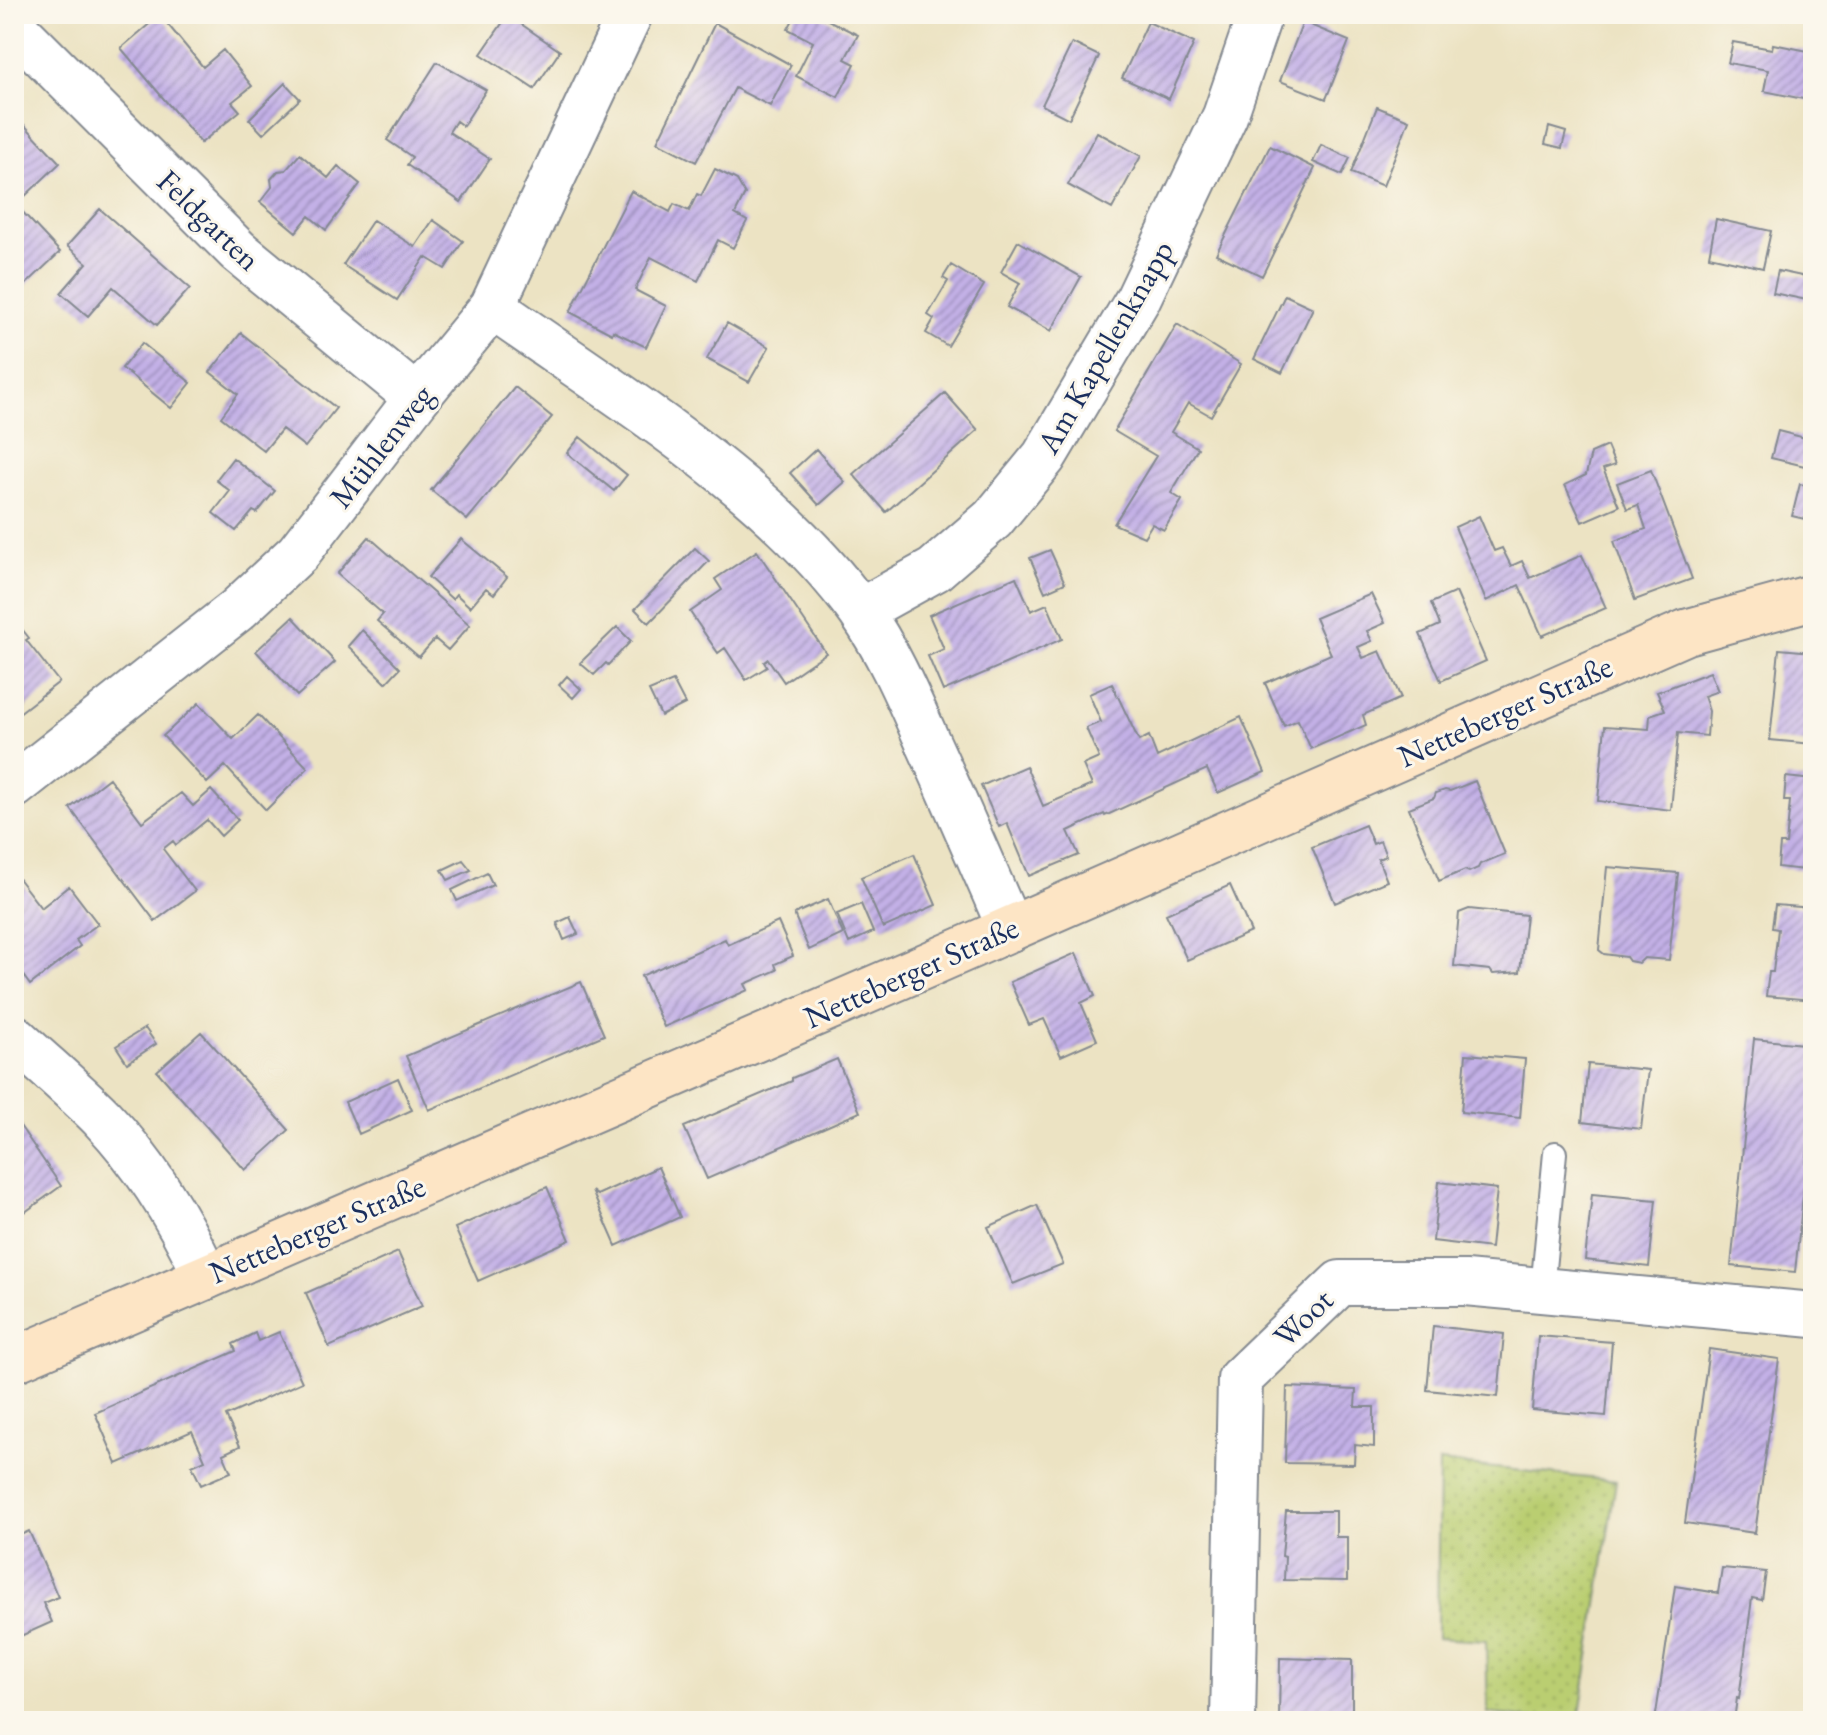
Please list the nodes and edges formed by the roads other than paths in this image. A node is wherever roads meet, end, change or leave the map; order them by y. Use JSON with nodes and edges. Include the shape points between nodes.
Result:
{"nodes":[{"id":1,"x":630,"y":14,"type":"edge"},
{"id":2,"x":1260,"y":14,"type":"edge"},
{"id":3,"x":14,"y":27,"type":"edge"},
{"id":4,"x":492,"y":307,"type":"junction"},
{"id":5,"x":417,"y":398,"type":"junction"},
{"id":6,"x":1813,"y":597,"type":"edge"},
{"id":7,"x":860,"y":611,"type":"junction"},
{"id":8,"x":14,"y":786,"type":"edge"},
{"id":9,"x":1010,"y":929,"type":"junction"},
{"id":10,"x":14,"y":1037,"type":"edge"},
{"id":11,"x":1555,"y":1153,"type":"dead end"},
{"id":12,"x":206,"y":1277,"type":"junction"},
{"id":13,"x":1542,"y":1290,"type":"junction"},
{"id":14,"x":1813,"y":1315,"type":"edge"},
{"id":15,"x":14,"y":1360,"type":"edge"},
{"id":16,"x":1233,"y":1721,"type":"edge"}],
"edges":[{"from":1,"to":4,"type":"street","name":"Mühlenweg"},
{"from":2,"to":7,"type":"street","name":"Am Kapellenknapp","via":[[1225,116],[1138,299],[1044,457],[993,519],[934,570]]},
{"from":3,"to":5,"type":"street","name":"Feldgarten","via":[[238,251]]},
{"from":4,"to":5,"type":"street","name":"Mühlenweg"},
{"from":4,"to":7,"type":"street","via":[[756,498]]},
{"from":5,"to":8,"type":"street","name":"Mühlenweg","via":[[298,553],[237,610]]},
{"from":6,"to":9,"type":"street","name":"Netteberger Straße","via":[[1686,632]]},
{"from":7,"to":9,"type":"street","via":[[899,677]]},
{"from":9,"to":12,"type":"street","name":"Netteberger Straße"},
{"from":10,"to":12,"type":"street","via":[[102,1119],[145,1172],[187,1235]]},
{"from":11,"to":13,"type":"lane"},
{"from":12,"to":15,"type":"street","name":"Netteberger Straße"},
{"from":13,"to":14,"type":"street","name":"Woot"},
{"from":13,"to":16,"type":"street","name":"Woot","via":[[1465,1283],[1340,1283],[1240,1379]]}]}
